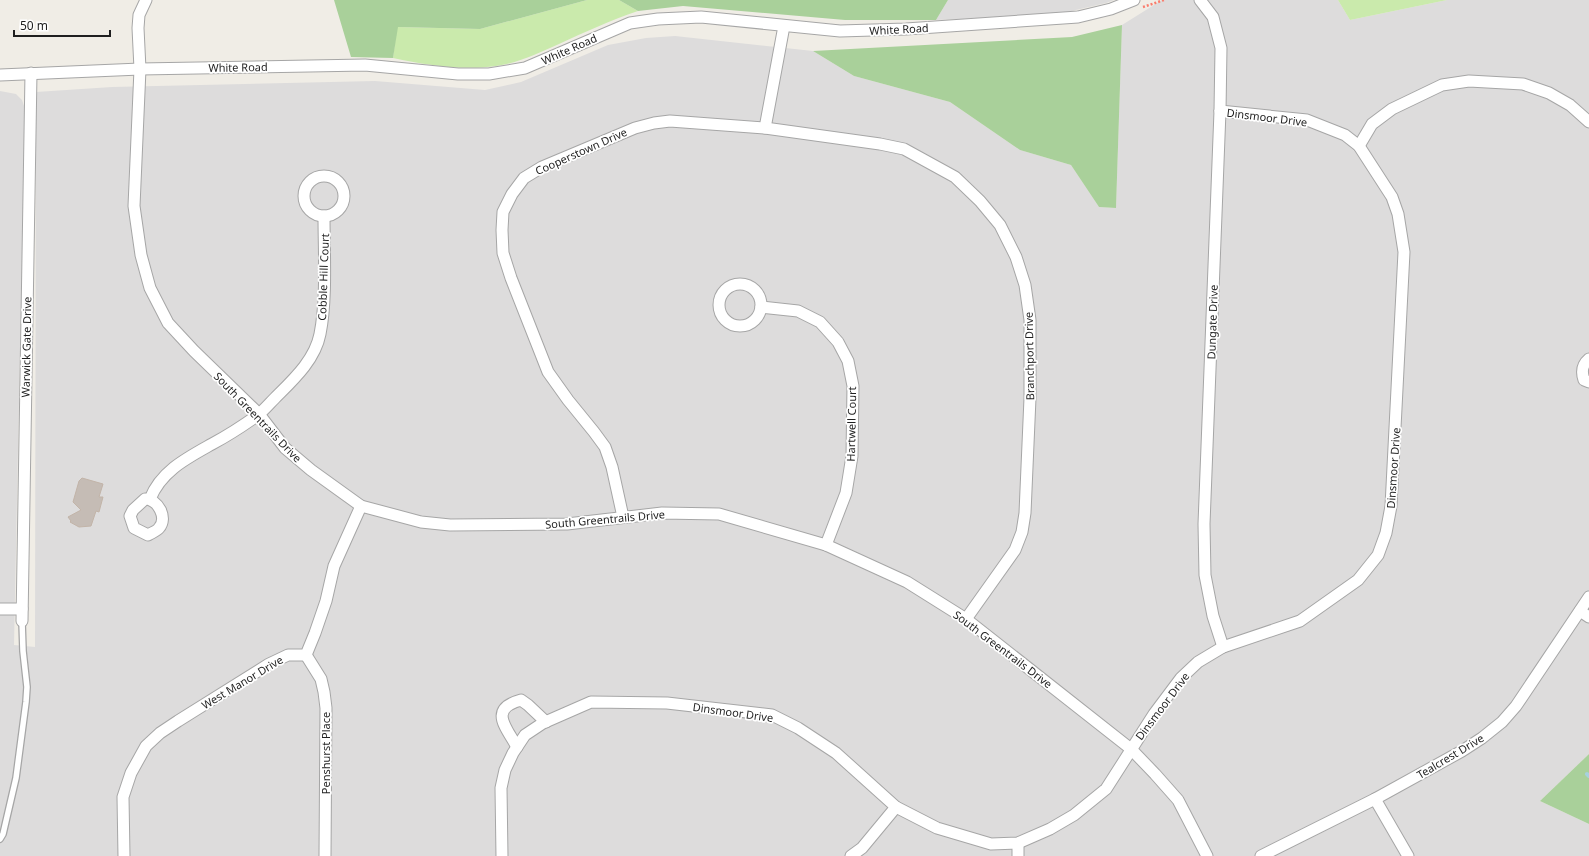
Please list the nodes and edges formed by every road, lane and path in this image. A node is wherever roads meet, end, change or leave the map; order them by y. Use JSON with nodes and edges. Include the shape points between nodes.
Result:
{"nodes":[{"id":1,"x":146,"y":0,"type":"edge"},
{"id":2,"x":1134,"y":0,"type":"edge"},
{"id":3,"x":1200,"y":0,"type":"edge"},
{"id":4,"x":784,"y":26,"type":"junction"},
{"id":5,"x":140,"y":69,"type":"junction"},
{"id":6,"x":31,"y":73,"type":"junction"},
{"id":7,"x":0,"y":75,"type":"edge"},
{"id":8,"x":1220,"y":111,"type":"junction"},
{"id":9,"x":1589,"y":122,"type":"edge"},
{"id":10,"x":765,"y":128,"type":"junction"},
{"id":11,"x":1359,"y":146,"type":"junction"},
{"id":12,"x":324,"y":216,"type":"dead end"},
{"id":13,"x":761,"y":308,"type":"dead end"},
{"id":14,"x":1589,"y":359,"type":"edge"},
{"id":15,"x":1589,"y":382,"type":"edge"},
{"id":16,"x":259,"y":414,"type":"junction"},
{"id":17,"x":150,"y":499,"type":"dead end"},
{"id":18,"x":362,"y":506,"type":"junction"},
{"id":19,"x":622,"y":517,"type":"junction"},
{"id":20,"x":826,"y":546,"type":"junction"},
{"id":21,"x":1589,"y":597,"type":"edge"},
{"id":22,"x":0,"y":609,"type":"edge"},
{"id":23,"x":22,"y":609,"type":"junction"},
{"id":24,"x":1584,"y":614,"type":"edge"},
{"id":25,"x":966,"y":619,"type":"junction"},
{"id":26,"x":22,"y":621,"type":"joint"},
{"id":27,"x":1223,"y":647,"type":"junction"},
{"id":28,"x":306,"y":655,"type":"junction"},
{"id":29,"x":546,"y":722,"type":"junction"},
{"id":30,"x":517,"y":747,"type":"junction"},
{"id":31,"x":1131,"y":749,"type":"junction"},
{"id":32,"x":1375,"y":799,"type":"junction"},
{"id":33,"x":896,"y":807,"type":"junction"},
{"id":34,"x":0,"y":839,"type":"edge"},
{"id":35,"x":1018,"y":843,"type":"junction"},
{"id":36,"x":124,"y":856,"type":"edge"},
{"id":37,"x":325,"y":856,"type":"edge"},
{"id":38,"x":502,"y":856,"type":"edge"},
{"id":39,"x":851,"y":856,"type":"edge"},
{"id":40,"x":1018,"y":856,"type":"edge"},
{"id":41,"x":1207,"y":856,"type":"edge"},
{"id":42,"x":1261,"y":856,"type":"edge"},
{"id":43,"x":1408,"y":856,"type":"edge"}],
"edges":[{"from":1,"to":5,"type":"street","name":"South Greentrails Drive","via":[[139,15]]},
{"from":2,"to":4,"type":"street","name":"White Road","via":[[1078,17],[930,28],[840,31]]},
{"from":3,"to":8,"type":"street","name":"Dungate Drive","via":[[1213,17],[1221,48]]},
{"from":4,"to":5,"type":"street","name":"White Road","via":[[701,17],[630,23],[525,68],[489,74],[458,74],[365,65]]},
{"from":4,"to":10,"type":"street"},
{"from":5,"to":6,"type":"street","name":"White Road"},
{"from":5,"to":16,"type":"street","name":"South Greentrails Drive","via":[[134,206],[141,255],[150,288],[168,323]]},
{"from":6,"to":7,"type":"street","name":"White Road"},
{"from":6,"to":23,"type":"street","name":"Warwick Gate Drive"},
{"from":8,"to":11,"type":"street","name":"Dinsmoor Drive","via":[[1307,120],[1345,135]]},
{"from":8,"to":27,"type":"street","name":"Dungate Drive","via":[[1204,524],[1205,575],[1212,616]]},
{"from":9,"to":11,"type":"street","via":[[1570,105],[1549,93],[1524,84],[1469,81],[1442,85],[1392,109],[1372,124]]},
{"from":10,"to":19,"type":"street","name":"Cooperstown Drive","via":[[670,121],[635,128],[542,167],[524,178],[503,212],[502,253],[511,278],[548,372],[605,447],[612,467]]},
{"from":10,"to":25,"type":"street","name":"Branchport Drive","via":[[880,144],[904,149],[924,159],[955,177],[980,201],[1000,225],[1016,257],[1025,285],[1030,320],[1030,398],[1025,513],[1022,532],[1015,550]]},
{"from":11,"to":27,"type":"street","name":"Dinsmoor Drive","via":[[1392,197],[1398,214],[1404,252],[1391,506],[1386,533],[1378,555],[1358,580],[1327,603],[1300,621]]},
{"from":12,"to":16,"type":"street","name":"Cobble Hill Court","via":[[323,308],[320,335],[312,356],[296,377]]},
{"from":13,"to":20,"type":"street","name":"Hartwell Court","via":[[798,311],[820,322],[838,342],[848,361],[853,386],[852,456],[846,493]]},
{"from":14,"to":15,"type":"street","via":[[1583,364],[1581,373],[1584,380]]},
{"from":16,"to":17,"type":"street","name":"Cobble Hill Court","via":[[168,472]]},
{"from":16,"to":18,"type":"street","name":"South Greentrails Drive","via":[[285,448]]},
{"from":18,"to":19,"type":"street","name":"South Greentrails Drive","via":[[421,522],[450,525],[567,524]]},
{"from":18,"to":28,"type":"street","via":[[334,566],[326,600]]},
{"from":19,"to":20,"type":"street","name":"South Greentrails Drive","via":[[662,513],[719,514]]},
{"from":20,"to":25,"type":"street","name":"South Greentrails Drive","via":[[907,582]]},
{"from":21,"to":24,"type":"street","name":"Tealcrest Drive"},
{"from":22,"to":23,"type":"street"},
{"from":23,"to":26,"type":"street","name":"Warwick Gate Drive"},
{"from":24,"to":32,"type":"street","name":"Tealcrest Drive","via":[[1502,722],[1462,751]]},
{"from":25,"to":31,"type":"street","name":"South Greentrails Drive"},
{"from":26,"to":34,"type":"lane","via":[[26,702],[16,778]]},
{"from":27,"to":31,"type":"street","name":"Dinsmoor Drive","via":[[1198,662],[1181,678]]},
{"from":28,"to":36,"type":"street","name":"West Manor Drive","via":[[288,655],[269,664],[160,733],[146,746],[131,773],[123,797]]},
{"from":28,"to":37,"type":"street","name":"Penshurst Place","via":[[321,679],[326,708]]},
{"from":29,"to":30,"type":"street","name":"Dinsmoor Drive","via":[[525,735]]},
{"from":29,"to":30,"type":"street","via":[[521,700],[506,706],[501,718]]},
{"from":29,"to":33,"type":"street","name":"Dinsmoor Drive","via":[[591,702],[667,703],[772,715],[798,728],[836,753]]},
{"from":30,"to":38,"type":"street","via":[[505,770],[501,788]]},
{"from":31,"to":35,"type":"street","name":"Dinsmoor Drive","via":[[1106,789],[1074,815]]},
{"from":31,"to":41,"type":"street","name":"South Greentrails Drive","via":[[1178,800]]},
{"from":32,"to":42,"type":"street","name":"Tealcrest Drive"},
{"from":32,"to":43,"type":"street"},
{"from":33,"to":35,"type":"street","name":"Dinsmoor Drive","via":[[937,828],[991,844]]},
{"from":33,"to":39,"type":"street","via":[[862,848]]},
{"from":35,"to":40,"type":"street"}]}
